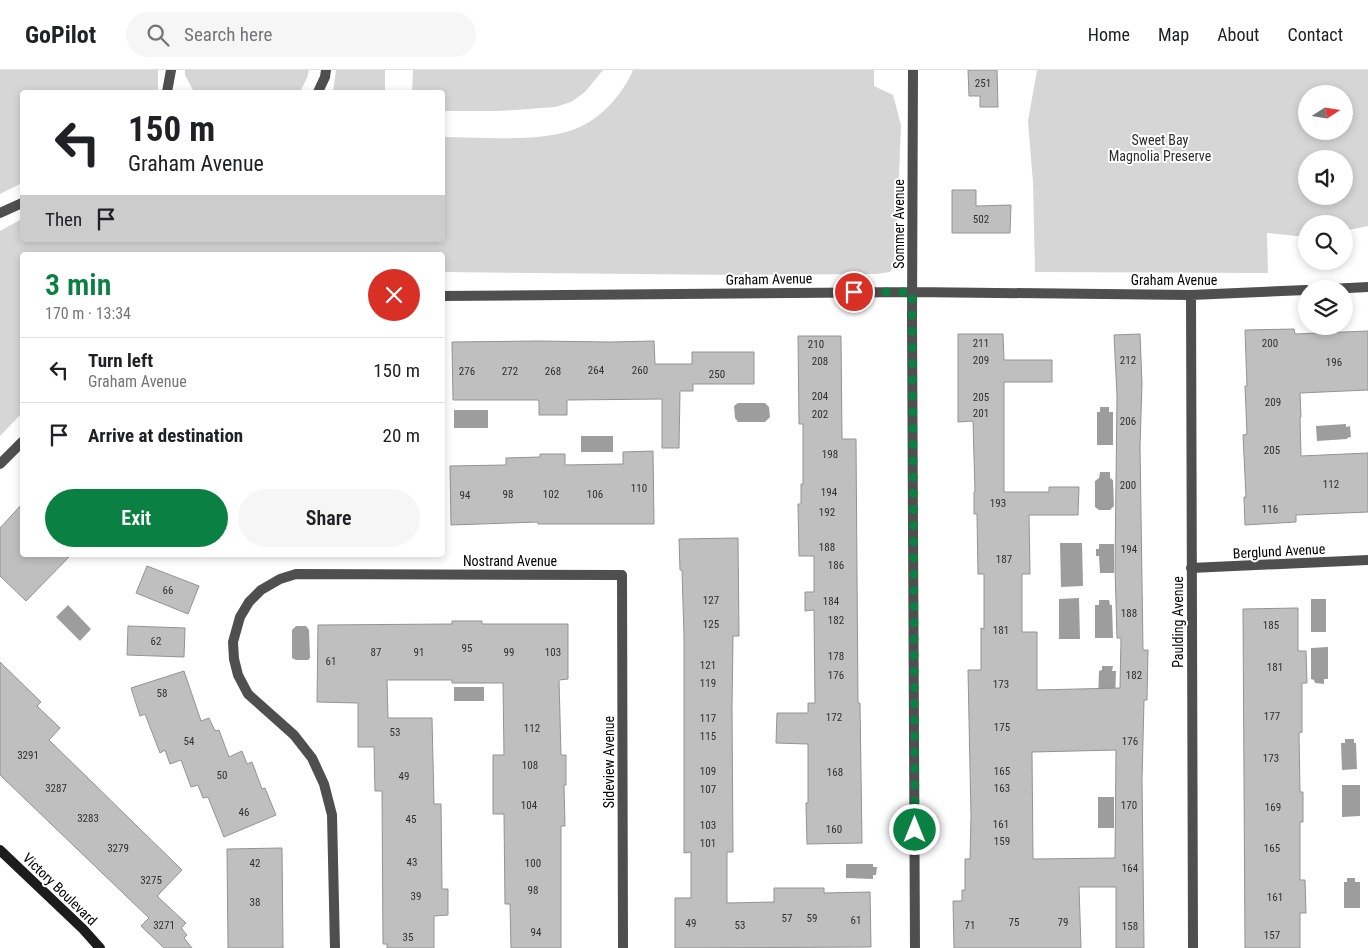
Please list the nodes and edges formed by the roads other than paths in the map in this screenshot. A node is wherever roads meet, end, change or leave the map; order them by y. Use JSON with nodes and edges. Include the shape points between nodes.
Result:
{"nodes":[{"id":1,"x":171,"y":70,"type":"edge"},
{"id":2,"x":326,"y":70,"type":"edge"},
{"id":3,"x":913,"y":70,"type":"edge"},
{"id":4,"x":167,"y":90,"type":"edge"},
{"id":5,"x":319,"y":90,"type":"edge"},
{"id":6,"x":20,"y":204,"type":"edge"},
{"id":7,"x":0,"y":213,"type":"edge"},
{"id":8,"x":1368,"y":287,"type":"edge"},
{"id":9,"x":1353,"y":288,"type":"edge"},
{"id":10,"x":1298,"y":290,"type":"edge"},
{"id":11,"x":912,"y":292,"type":"junction"},
{"id":12,"x":1191,"y":295,"type":"junction"},
{"id":13,"x":445,"y":296,"type":"edge"},
{"id":14,"x":20,"y":444,"type":"edge"},
{"id":15,"x":0,"y":464,"type":"edge"},
{"id":16,"x":1368,"y":560,"type":"edge"},
{"id":17,"x":1191,"y":568,"type":"junction"},
{"id":18,"x":622,"y":576,"type":"joint"},
{"id":19,"x":0,"y":850,"type":"edge"},
{"id":20,"x":100,"y":948,"type":"edge"},
{"id":21,"x":335,"y":948,"type":"edge"},
{"id":22,"x":623,"y":948,"type":"edge"},
{"id":23,"x":915,"y":948,"type":"edge"},
{"id":24,"x":1193,"y":948,"type":"edge"}],
"edges":[{"from":1,"to":4,"type":"street"},
{"from":2,"to":5,"type":"street"},
{"from":3,"to":11,"type":"street","name":"Sommer Avenue"},
{"from":6,"to":7,"type":"street"},
{"from":8,"to":9,"type":"street"},
{"from":10,"to":12,"type":"street","name":"Graham Avenue"},
{"from":11,"to":12,"type":"street","name":"Graham Avenue"},
{"from":11,"to":13,"type":"street","name":"Graham Avenue"},
{"from":11,"to":23,"type":"street","name":"Sommer Avenue"},
{"from":12,"to":17,"type":"street","name":"Paulding Avenue"},
{"from":14,"to":15,"type":"street"},
{"from":16,"to":17,"type":"street","name":"Berglund Avenue"},
{"from":17,"to":24,"type":"street","name":"Paulding Avenue"},
{"from":18,"to":21,"type":"street","name":"Nostrand Avenue","via":[[303,574],[280,579],[249,602],[240,618],[234,642],[238,675],[248,694],[294,735],[312,758],[324,784],[332,815]]},
{"from":18,"to":22,"type":"street","name":"Sideview Avenue"},
{"from":19,"to":20,"type":"main road","name":"Victory Boulevard"}]}
